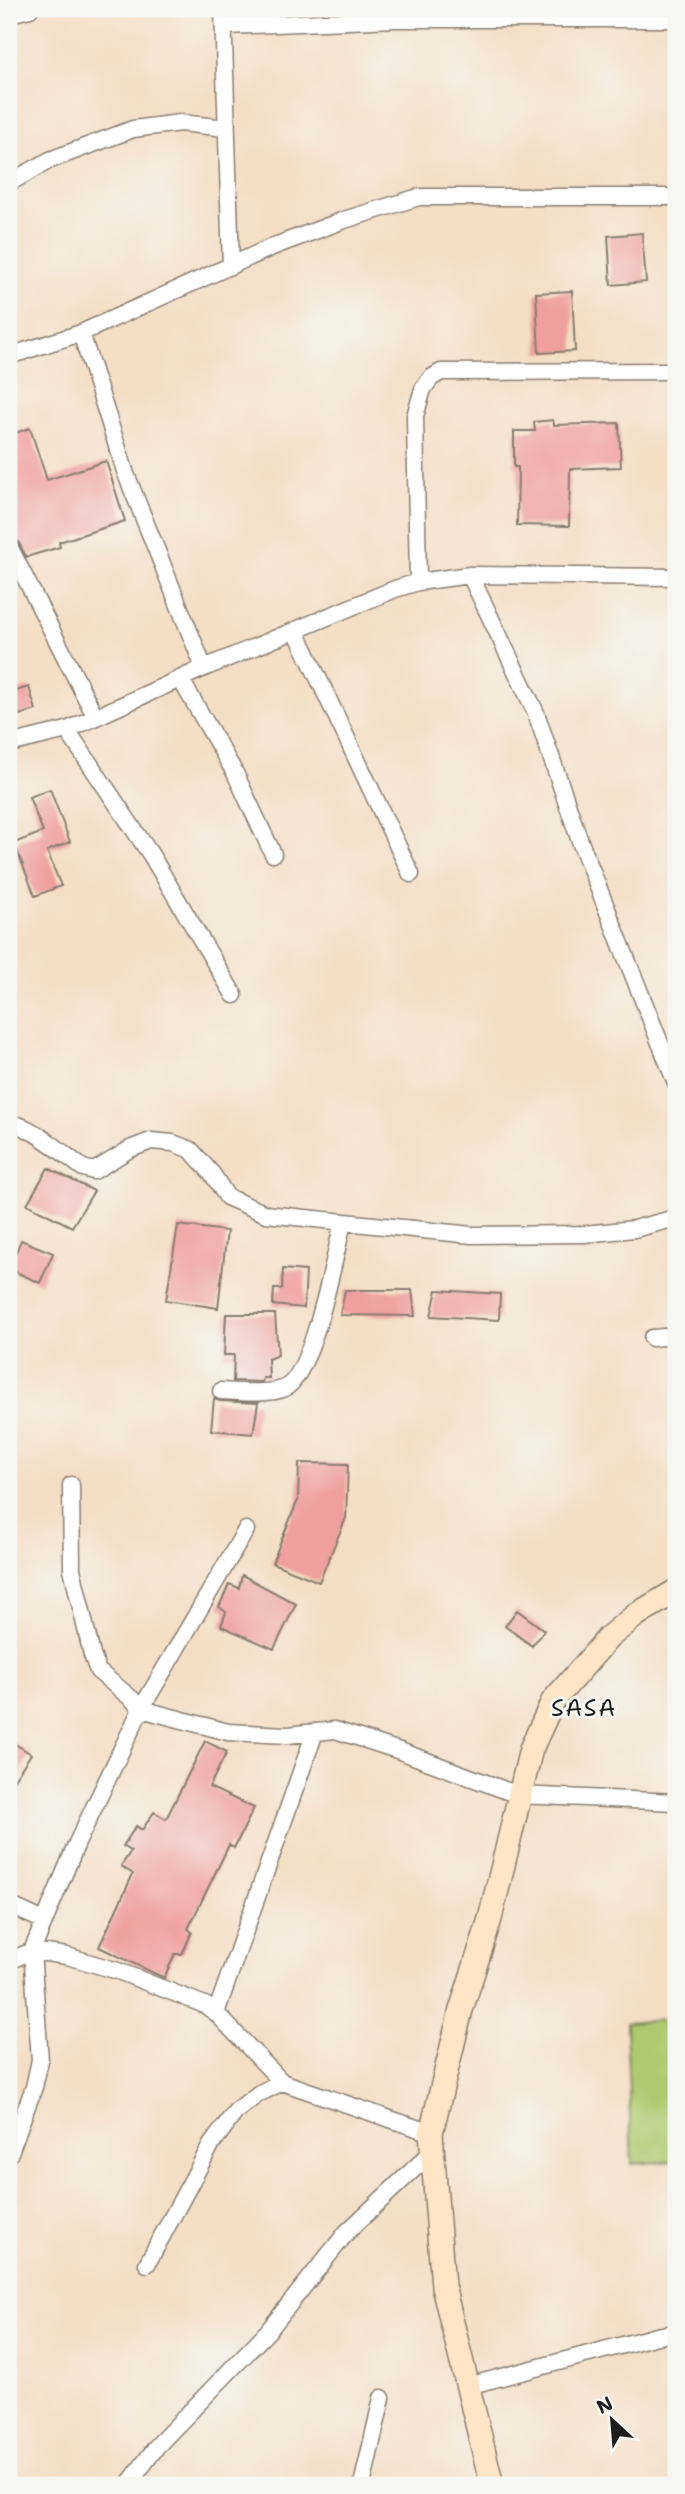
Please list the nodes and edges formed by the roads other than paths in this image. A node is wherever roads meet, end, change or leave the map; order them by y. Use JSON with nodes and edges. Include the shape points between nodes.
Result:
{"nodes":[{"id":1,"x":30,"y":9,"type":"edge"},
{"id":2,"x":223,"y":9,"type":"edge"},
{"id":3,"x":9,"y":14,"type":"edge"},
{"id":4,"x":676,"y":19,"type":"edge"},
{"id":5,"x":225,"y":26,"type":"junction"},
{"id":6,"x":226,"y":128,"type":"junction"},
{"id":7,"x":9,"y":183,"type":"edge"},
{"id":8,"x":676,"y":197,"type":"edge"},
{"id":9,"x":231,"y":267,"type":"junction"},
{"id":10,"x":80,"y":333,"type":"junction"},
{"id":11,"x":9,"y":356,"type":"edge"},
{"id":12,"x":676,"y":371,"type":"edge"},
{"id":13,"x":9,"y":546,"type":"edge"},
{"id":14,"x":470,"y":575,"type":"junction"},
{"id":15,"x":676,"y":576,"type":"edge"},
{"id":16,"x":418,"y":582,"type":"junction"},
{"id":17,"x":296,"y":631,"type":"junction"},
{"id":18,"x":204,"y":668,"type":"junction"},
{"id":19,"x":181,"y":680,"type":"junction"},
{"id":20,"x":95,"y":716,"type":"junction"},
{"id":21,"x":67,"y":730,"type":"junction"},
{"id":22,"x":9,"y":744,"type":"edge"},
{"id":23,"x":273,"y":854,"type":"dead end"},
{"id":24,"x":411,"y":874,"type":"dead end"},
{"id":25,"x":234,"y":995,"type":"dead end"},
{"id":26,"x":676,"y":1083,"type":"edge"},
{"id":27,"x":9,"y":1124,"type":"edge"},
{"id":28,"x":676,"y":1218,"type":"edge"},
{"id":29,"x":343,"y":1222,"type":"junction"},
{"id":30,"x":676,"y":1336,"type":"edge"},
{"id":31,"x":652,"y":1338,"type":"dead end"},
{"id":32,"x":221,"y":1391,"type":"dead end"},
{"id":33,"x":71,"y":1485,"type":"dead end"},
{"id":34,"x":246,"y":1530,"type":"dead end"},
{"id":35,"x":676,"y":1591,"type":"edge"},
{"id":36,"x":141,"y":1709,"type":"junction"},
{"id":37,"x":315,"y":1732,"type":"junction"},
{"id":38,"x":518,"y":1796,"type":"junction"},
{"id":39,"x":676,"y":1802,"type":"edge"},
{"id":40,"x":9,"y":1905,"type":"edge"},
{"id":41,"x":44,"y":1922,"type":"junction"},
{"id":42,"x":32,"y":1951,"type":"junction"},
{"id":43,"x":9,"y":1961,"type":"edge"},
{"id":44,"x":216,"y":2013,"type":"junction"},
{"id":45,"x":282,"y":2082,"type":"junction"},
{"id":46,"x":432,"y":2142,"type":"junction"},
{"id":47,"x":9,"y":2155,"type":"edge"},
{"id":48,"x":147,"y":2264,"type":"dead end"},
{"id":49,"x":676,"y":2333,"type":"edge"},
{"id":50,"x":468,"y":2386,"type":"junction"},
{"id":51,"x":382,"y":2398,"type":"dead end"},
{"id":52,"x":128,"y":2485,"type":"edge"},
{"id":53,"x":362,"y":2485,"type":"edge"},
{"id":54,"x":492,"y":2485,"type":"edge"}],
"edges":[{"from":1,"to":3,"type":"street"},
{"from":2,"to":5,"type":"street"},
{"from":4,"to":5,"type":"street","via":[[396,19]]},
{"from":5,"to":6,"type":"street"},
{"from":6,"to":7,"type":"street","via":[[180,123],[133,129],[50,160]]},
{"from":6,"to":9,"type":"street"},
{"from":8,"to":9,"type":"street","via":[[419,197],[344,220]]},
{"from":9,"to":10,"type":"street"},
{"from":10,"to":11,"type":"street"},
{"from":10,"to":18,"type":"street","via":[[126,474]]},
{"from":12,"to":16,"type":"street","via":[[441,372],[430,378],[415,416]]},
{"from":13,"to":20,"type":"street"},
{"from":14,"to":15,"type":"street"},
{"from":14,"to":16,"type":"street"},
{"from":14,"to":26,"type":"street","via":[[536,713]]},
{"from":16,"to":17,"type":"street"},
{"from":17,"to":18,"type":"street"},
{"from":17,"to":24,"type":"street"},
{"from":18,"to":19,"type":"street"},
{"from":19,"to":20,"type":"street"},
{"from":19,"to":23,"type":"street","via":[[235,773]]},
{"from":20,"to":21,"type":"street"},
{"from":21,"to":22,"type":"street"},
{"from":21,"to":25,"type":"street","via":[[151,855]]},
{"from":27,"to":29,"type":"street","via":[[26,1127],[94,1171],[151,1141],[173,1143],[191,1150],[227,1198],[242,1205],[265,1214]]},
{"from":28,"to":29,"type":"street","via":[[634,1229],[584,1234],[472,1235]]},
{"from":29,"to":32,"type":"street","via":[[320,1317],[300,1373],[285,1388]]},
{"from":30,"to":31,"type":"street"},
{"from":33,"to":36,"type":"street","via":[[72,1569],[92,1655],[98,1671]]},
{"from":34,"to":36,"type":"street"},
{"from":35,"to":38,"type":"street","via":[[609,1637],[566,1684],[531,1749]]},
{"from":36,"to":37,"type":"street","via":[[228,1732]]},
{"from":36,"to":41,"type":"street"},
{"from":37,"to":38,"type":"street","via":[[335,1730]]},
{"from":37,"to":44,"type":"street"},
{"from":38,"to":39,"type":"street"},
{"from":38,"to":46,"type":"street","via":[[490,1919],[461,2010]]},
{"from":40,"to":41,"type":"street"},
{"from":41,"to":42,"type":"street"},
{"from":42,"to":43,"type":"street"},
{"from":42,"to":44,"type":"street","via":[[118,1971]]},
{"from":42,"to":47,"type":"street","via":[[40,2060]]},
{"from":44,"to":45,"type":"street"},
{"from":45,"to":46,"type":"street"},
{"from":45,"to":48,"type":"street","via":[[236,2111],[211,2145]]},
{"from":46,"to":50,"type":"street","via":[[443,2286]]},
{"from":46,"to":52,"type":"street","via":[[347,2232],[268,2331],[157,2446]]},
{"from":49,"to":50,"type":"street"},
{"from":50,"to":54,"type":"street"},
{"from":51,"to":53,"type":"street"}]}
